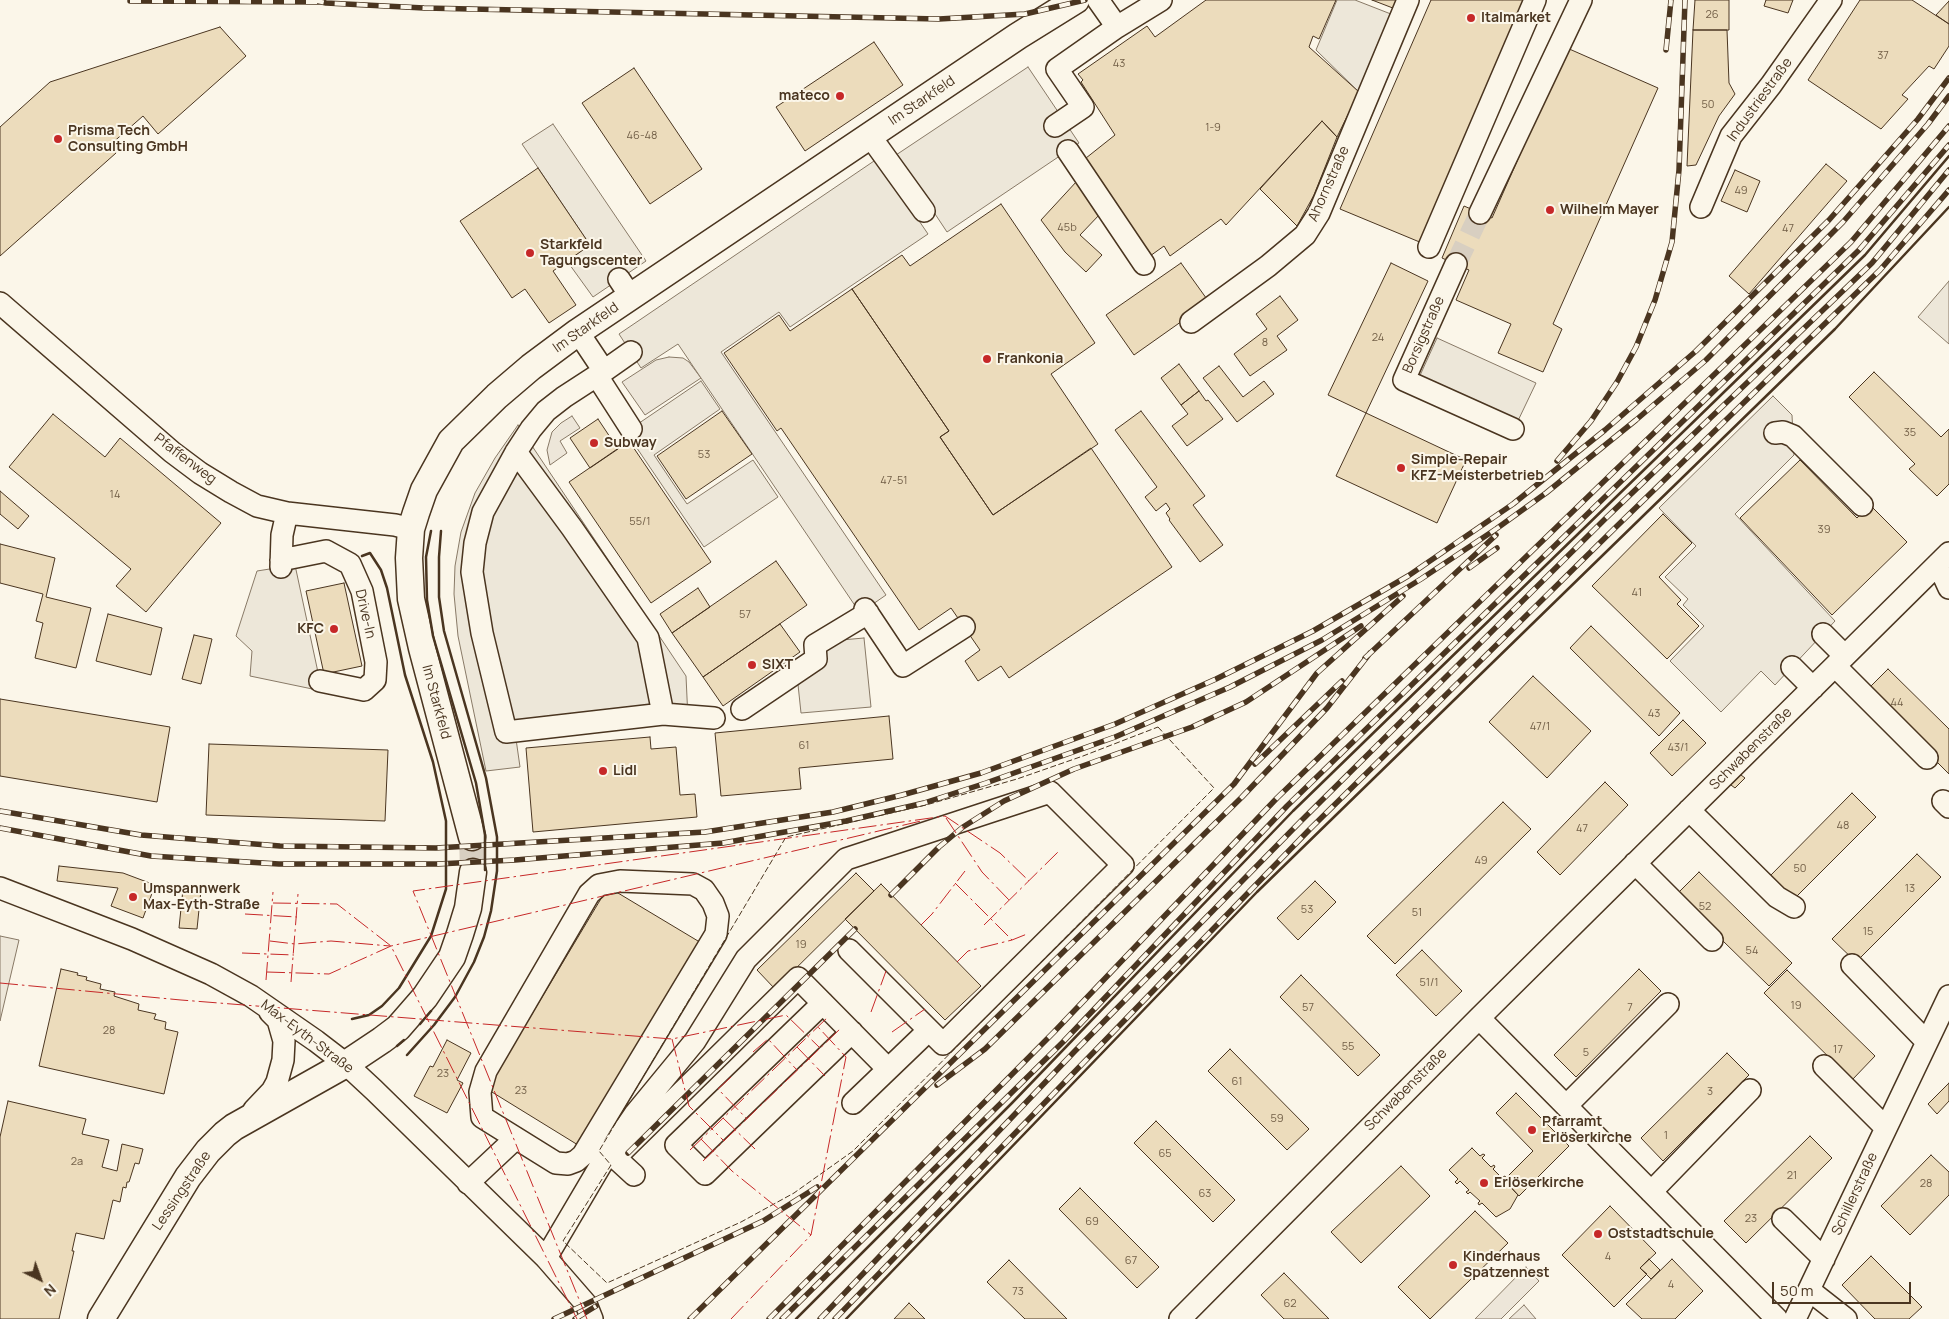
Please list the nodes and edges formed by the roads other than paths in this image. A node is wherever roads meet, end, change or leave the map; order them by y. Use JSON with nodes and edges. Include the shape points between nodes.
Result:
{"nodes":[{"id":1,"x":1076,"y":0,"type":"edge"},
{"id":2,"x":1098,"y":0,"type":"edge"},
{"id":3,"x":1161,"y":0,"type":"edge"},
{"id":4,"x":1408,"y":0,"type":"edge"},
{"id":5,"x":1535,"y":0,"type":"edge"},
{"id":6,"x":1581,"y":0,"type":"edge"},
{"id":7,"x":1831,"y":0,"type":"edge"},
{"id":8,"x":1117,"y":27,"type":"junction"},
{"id":9,"x":1055,"y":126,"type":"dead end"},
{"id":10,"x":870,"y":136,"type":"junction"},
{"id":11,"x":1068,"y":151,"type":"dead end"},
{"id":12,"x":1702,"y":207,"type":"dead end"},
{"id":13,"x":923,"y":211,"type":"dead end"},
{"id":14,"x":1480,"y":213,"type":"tunnel mouth"},
{"id":15,"x":1429,"y":247,"type":"dead end"},
{"id":16,"x":1144,"y":264,"type":"dead end"},
{"id":17,"x":1456,"y":264,"type":"tunnel mouth"},
{"id":18,"x":0,"y":303,"type":"edge"},
{"id":19,"x":1191,"y":322,"type":"dead end"},
{"id":20,"x":578,"y":332,"type":"junction"},
{"id":21,"x":631,"y":352,"type":"dead end"},
{"id":22,"x":600,"y":373,"type":"junction"},
{"id":23,"x":631,"y":428,"type":"dead end"},
{"id":24,"x":1513,"y":429,"type":"dead end"},
{"id":25,"x":1774,"y":433,"type":"dead end"},
{"id":26,"x":516,"y":452,"type":"junction"},
{"id":27,"x":1862,"y":505,"type":"dead end"},
{"id":28,"x":287,"y":513,"type":"junction"},
{"id":29,"x":412,"y":529,"type":"junction"},
{"id":30,"x":1943,"y":559,"type":"edge"},
{"id":31,"x":1949,"y":588,"type":"edge"},
{"id":32,"x":964,"y":627,"type":"dead end"},
{"id":33,"x":1823,"y":634,"type":"dead end"},
{"id":34,"x":1840,"y":661,"type":"junction"},
{"id":35,"x":1792,"y":667,"type":"dead end"},
{"id":36,"x":320,"y":681,"type":"dead end"},
{"id":37,"x":1813,"y":688,"type":"junction"},
{"id":38,"x":742,"y":709,"type":"dead end"},
{"id":39,"x":663,"y":714,"type":"junction"},
{"id":40,"x":714,"y":718,"type":"dead end"},
{"id":41,"x":1927,"y":758,"type":"dead end"},
{"id":42,"x":1689,"y":810,"type":"junction"},
{"id":43,"x":472,"y":837,"type":"tunnel mouth"},
{"id":44,"x":1635,"y":863,"type":"junction"},
{"id":45,"x":473,"y":872,"type":"tunnel mouth"},
{"id":46,"x":0,"y":888,"type":"edge"},
{"id":47,"x":1794,"y":907,"type":"dead end"},
{"id":48,"x":1712,"y":940,"type":"dead end"},
{"id":49,"x":849,"y":950,"type":"dead end"},
{"id":50,"x":1852,"y":964,"type":"dead end"},
{"id":51,"x":251,"y":996,"type":"junction"},
{"id":52,"x":1949,"y":996,"type":"edge"},
{"id":53,"x":823,"y":1003,"type":"junction"},
{"id":54,"x":1668,"y":1004,"type":"dead end"},
{"id":55,"x":1479,"y":1018,"type":"junction"},
{"id":56,"x":929,"y":1030,"type":"junction"},
{"id":57,"x":852,"y":1032,"type":"junction"},
{"id":58,"x":1927,"y":1042,"type":"junction"},
{"id":59,"x":346,"y":1064,"type":"junction"},
{"id":60,"x":1824,"y":1066,"type":"dead end"},
{"id":61,"x":888,"y":1069,"type":"junction"},
{"id":62,"x":1750,"y":1090,"type":"dead end"},
{"id":63,"x":853,"y":1103,"type":"dead end"},
{"id":64,"x":1566,"y":1106,"type":"junction"},
{"id":65,"x":653,"y":1121,"type":"junction"},
{"id":66,"x":234,"y":1127,"type":"junction"},
{"id":67,"x":1886,"y":1128,"type":"junction"},
{"id":68,"x":516,"y":1138,"type":"junction"},
{"id":69,"x":676,"y":1145,"type":"junction"},
{"id":70,"x":612,"y":1155,"type":"junction"},
{"id":71,"x":634,"y":1174,"type":"dead end"},
{"id":72,"x":468,"y":1184,"type":"junction"},
{"id":73,"x":1651,"y":1192,"type":"junction"},
{"id":74,"x":1782,"y":1219,"type":"dead end"},
{"id":75,"x":546,"y":1258,"type":"junction"},
{"id":76,"x":1824,"y":1259,"type":"junction"},
{"id":77,"x":1809,"y":1290,"type":"junction"},
{"id":78,"x":101,"y":1319,"type":"edge"},
{"id":79,"x":592,"y":1319,"type":"edge"},
{"id":80,"x":1180,"y":1319,"type":"edge"},
{"id":81,"x":1777,"y":1319,"type":"edge"},
{"id":82,"x":1795,"y":1319,"type":"edge"},
{"id":83,"x":1846,"y":1319,"type":"edge"}],
"edges":[{"from":1,"to":10,"type":"main road","name":"Im Starkfeld"},
{"from":2,"to":8,"type":"street"},
{"from":3,"to":8,"type":"street"},
{"from":4,"to":19,"type":"street","name":"Ahornstraße","via":[[1319,213],[1305,235]]},
{"from":5,"to":15,"type":"street"},
{"from":6,"to":14,"type":"street"},
{"from":7,"to":12,"type":"street","name":"Industriestraße","via":[[1731,136]]},
{"from":8,"to":9,"type":"street","via":[[1057,68],[1083,107]]},
{"from":10,"to":13,"type":"street"},
{"from":10,"to":20,"type":"main road","name":"Im Starkfeld","via":[[625,288]]},
{"from":11,"to":16,"type":"street"},
{"from":17,"to":24,"type":"street","name":"Borsigstraße","via":[[1404,380]]},
{"from":18,"to":28,"type":"street","name":"Pfaffenweg","via":[[200,473],[258,506]]},
{"from":20,"to":22,"type":"street"},
{"from":20,"to":29,"type":"main road","name":"Im Starkfeld","via":[[503,390],[451,441],[424,490]]},
{"from":21,"to":22,"type":"street"},
{"from":22,"to":23,"type":"street"},
{"from":22,"to":26,"type":"street","via":[[546,411]]},
{"from":25,"to":27,"type":"street","via":[[1793,436]]},
{"from":26,"to":39,"type":"street","via":[[648,638]]},
{"from":26,"to":39,"type":"street","via":[[483,512],[472,572],[482,633],[506,732]]},
{"from":28,"to":29,"type":"street","name":"Pfaffenweg"},
{"from":28,"to":36,"type":"street","name":"Drive-In","via":[[282,534],[281,564],[326,551],[350,564],[362,591],[376,662],[375,680],[364,690]]},
{"from":29,"to":43,"type":"main road","name":"Im Starkfeld","via":[[409,558],[411,598]]},
{"from":30,"to":31,"type":"street"},
{"from":30,"to":34,"type":"street","name":"Schwabenstraße"},
{"from":32,"to":38,"type":"street","via":[[903,666],[866,611],[816,645],[816,659]]},
{"from":33,"to":34,"type":"street"},
{"from":34,"to":37,"type":"street","name":"Schwabenstraße"},
{"from":34,"to":41,"type":"street"},
{"from":35,"to":37,"type":"street"},
{"from":37,"to":42,"type":"street","name":"Schwabenstraße"},
{"from":39,"to":40,"type":"street"},
{"from":42,"to":44,"type":"street","name":"Schwabenstraße"},
{"from":42,"to":47,"type":"street","via":[[1777,896]]},
{"from":44,"to":48,"type":"street"},
{"from":44,"to":55,"type":"street","name":"Schwabenstraße"},
{"from":45,"to":59,"type":"main road","via":[[460,934],[440,978],[398,1028]]},
{"from":46,"to":51,"type":"street","name":"Max-Eyth-Straße","via":[[132,939],[211,974]]},
{"from":49,"to":56,"type":"street"},
{"from":50,"to":58,"type":"street"},
{"from":51,"to":59,"type":"street","name":"Max-Eyth-Straße"},
{"from":51,"to":66,"type":"street","via":[[278,1020],[285,1050],[272,1092]]},
{"from":52,"to":58,"type":"street","name":"Schillerstraße"},
{"from":53,"to":57,"type":"street"},
{"from":53,"to":65,"type":"street","via":[[798,978]]},
{"from":53,"to":69,"type":"street"},
{"from":54,"to":64,"type":"street"},
{"from":55,"to":64,"type":"street"},
{"from":55,"to":80,"type":"street","name":"Schwabenstraße"},
{"from":56,"to":61,"type":"street"},
{"from":56,"to":70,"type":"street","via":[[943,1044],[1123,866],[1050,792],[846,859],[746,958],[695,1040],[635,1114]]},
{"from":57,"to":61,"type":"street"},
{"from":57,"to":69,"type":"street","via":[[705,1174]]},
{"from":58,"to":67,"type":"street","name":"Schillerstraße"},
{"from":59,"to":66,"type":"main road","name":"Lessingstraße"},
{"from":59,"to":72,"type":"street","name":"Max-Eyth-Straße"},
{"from":60,"to":67,"type":"street"},
{"from":61,"to":63,"type":"street"},
{"from":62,"to":73,"type":"street"},
{"from":64,"to":73,"type":"street"},
{"from":65,"to":69,"type":"street"},
{"from":65,"to":70,"type":"street"},
{"from":66,"to":78,"type":"main road","name":"Lessingstraße","via":[[208,1151],[188,1177]]},
{"from":67,"to":76,"type":"street","name":"Schillerstraße"},
{"from":68,"to":68,"type":"street","via":[[482,1117],[480,1092],[486,1071],[589,894],[600,884],[620,881],[693,884],[704,890],[718,916],[716,934],[584,1155],[576,1162],[556,1163]]},
{"from":68,"to":72,"type":"street"},
{"from":70,"to":71,"type":"street"},
{"from":70,"to":75,"type":"street"},
{"from":72,"to":75,"type":"street","name":"Max-Eyth-Straße"},
{"from":73,"to":81,"type":"street"},
{"from":74,"to":76,"type":"street"},
{"from":75,"to":79,"type":"street","name":"Max-Eyth-Straße","via":[[586,1304]]},
{"from":76,"to":77,"type":"street","name":"Schillerstraße"},
{"from":77,"to":82,"type":"street","name":"Schillerstraße"},
{"from":77,"to":83,"type":"street"}]}
